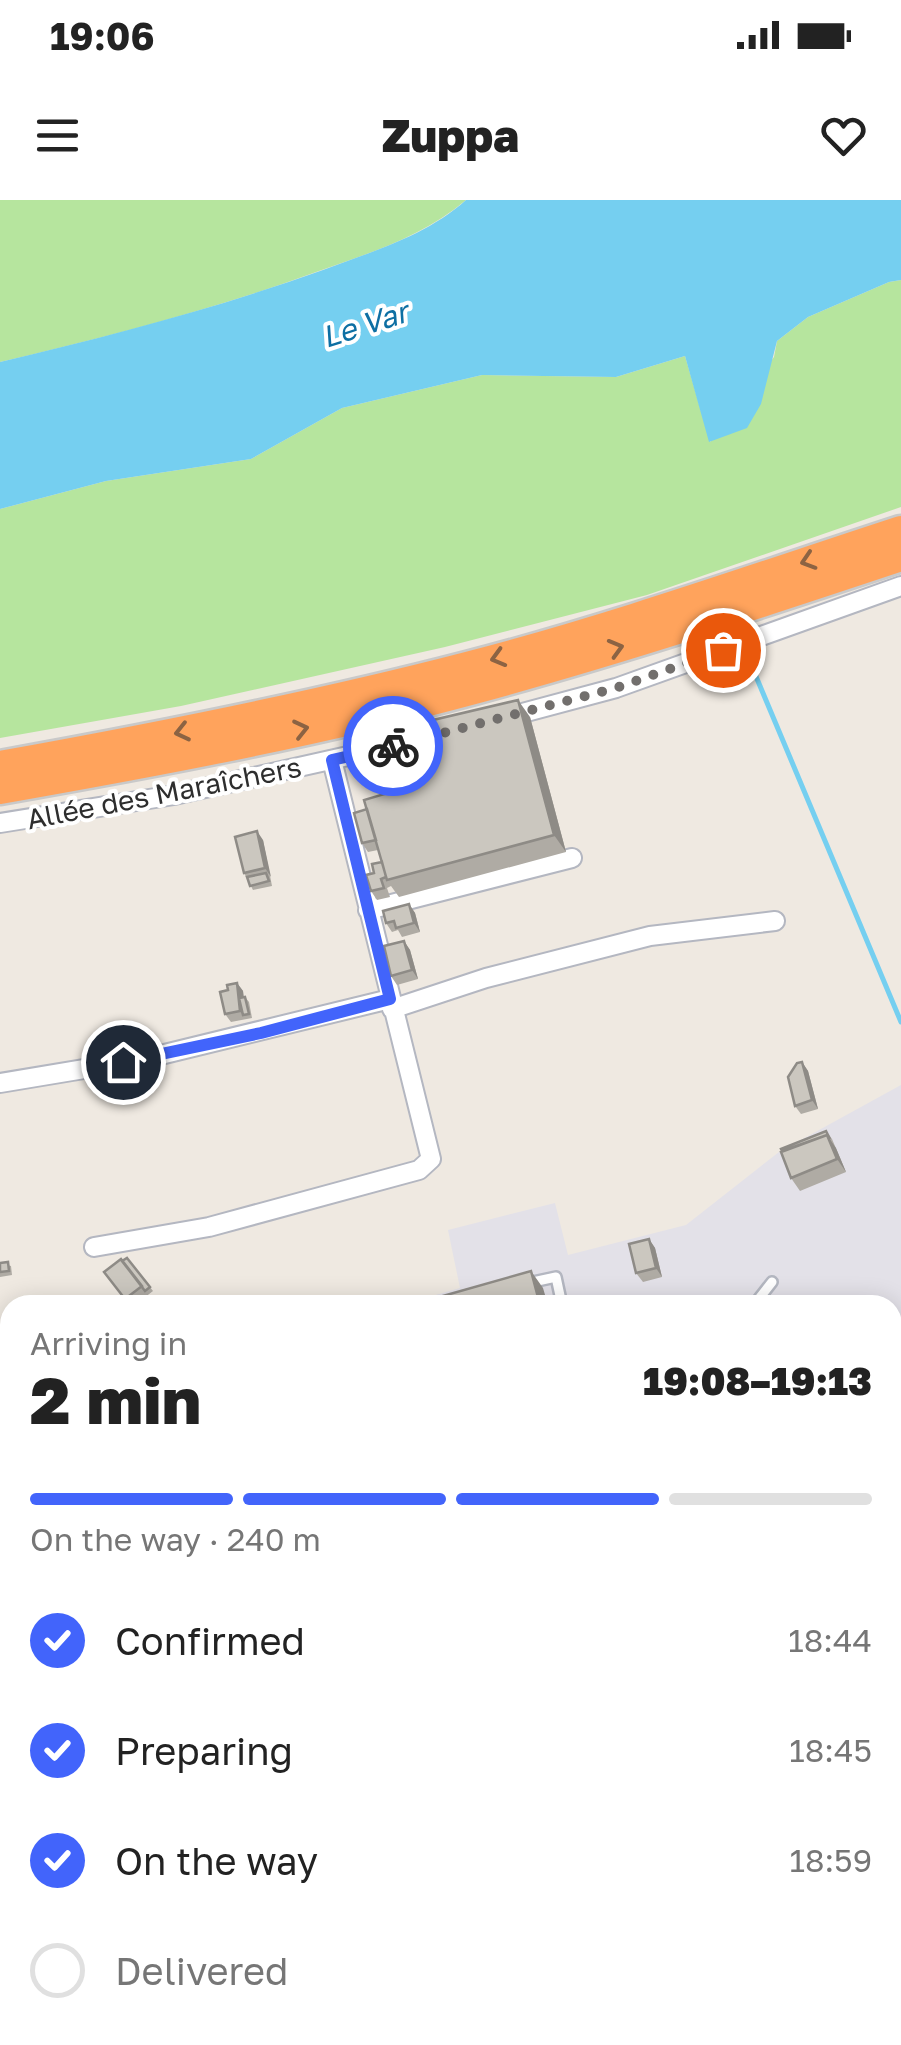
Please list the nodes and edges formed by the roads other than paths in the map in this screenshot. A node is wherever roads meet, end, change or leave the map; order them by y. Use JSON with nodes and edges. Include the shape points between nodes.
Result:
{"nodes":[{"id":1,"x":901,"y":530,"type":"edge"},
{"id":2,"x":901,"y":556,"type":"edge"},
{"id":3,"x":901,"y":586,"type":"edge"},
{"id":4,"x":488,"y":722,"type":"edge"},
{"id":5,"x":416,"y":741,"type":"edge"},
{"id":6,"x":332,"y":760,"type":"junction"},
{"id":7,"x":0,"y":766,"type":"edge"},
{"id":8,"x":0,"y":789,"type":"edge"},
{"id":9,"x":0,"y":823,"type":"edge"},
{"id":10,"x":572,"y":858,"type":"dead end"},
{"id":11,"x":368,"y":910,"type":"junction"},
{"id":12,"x":775,"y":921,"type":"dead end"},
{"id":13,"x":391,"y":1004,"type":"junction"},
{"id":14,"x":0,"y":1083,"type":"edge"},
{"id":15,"x":94,"y":1247,"type":"dead end"},
{"id":16,"x":772,"y":1282,"type":"dead end"},
{"id":17,"x":522,"y":1284,"type":"edge"},
{"id":18,"x":560,"y":1295,"type":"edge"},
{"id":19,"x":762,"y":1295,"type":"edge"}],
"edges":[{"from":1,"to":7,"type":"highway","one_way":true,"via":[[467,667]]},
{"from":8,"to":2,"type":"highway","one_way":true,"via":[[168,760],[472,690]]},
{"from":3,"to":4,"type":"street","via":[[616,688]]},
{"from":5,"to":6,"type":"street","name":"Allée des Maraîchers"},
{"from":6,"to":9,"type":"street","name":"Allée des Maraîchers"},
{"from":6,"to":11,"type":"street"},
{"from":10,"to":11,"type":"street"},
{"from":11,"to":13,"type":"street"},
{"from":12,"to":13,"type":"street","via":[[650,936]]},
{"from":13,"to":14,"type":"street"},
{"from":13,"to":15,"type":"street","via":[[431,1159],[420,1170],[209,1226]]},
{"from":16,"to":19,"type":"lane"},
{"from":17,"to":18,"type":"lane","via":[[556,1277]]}]}
